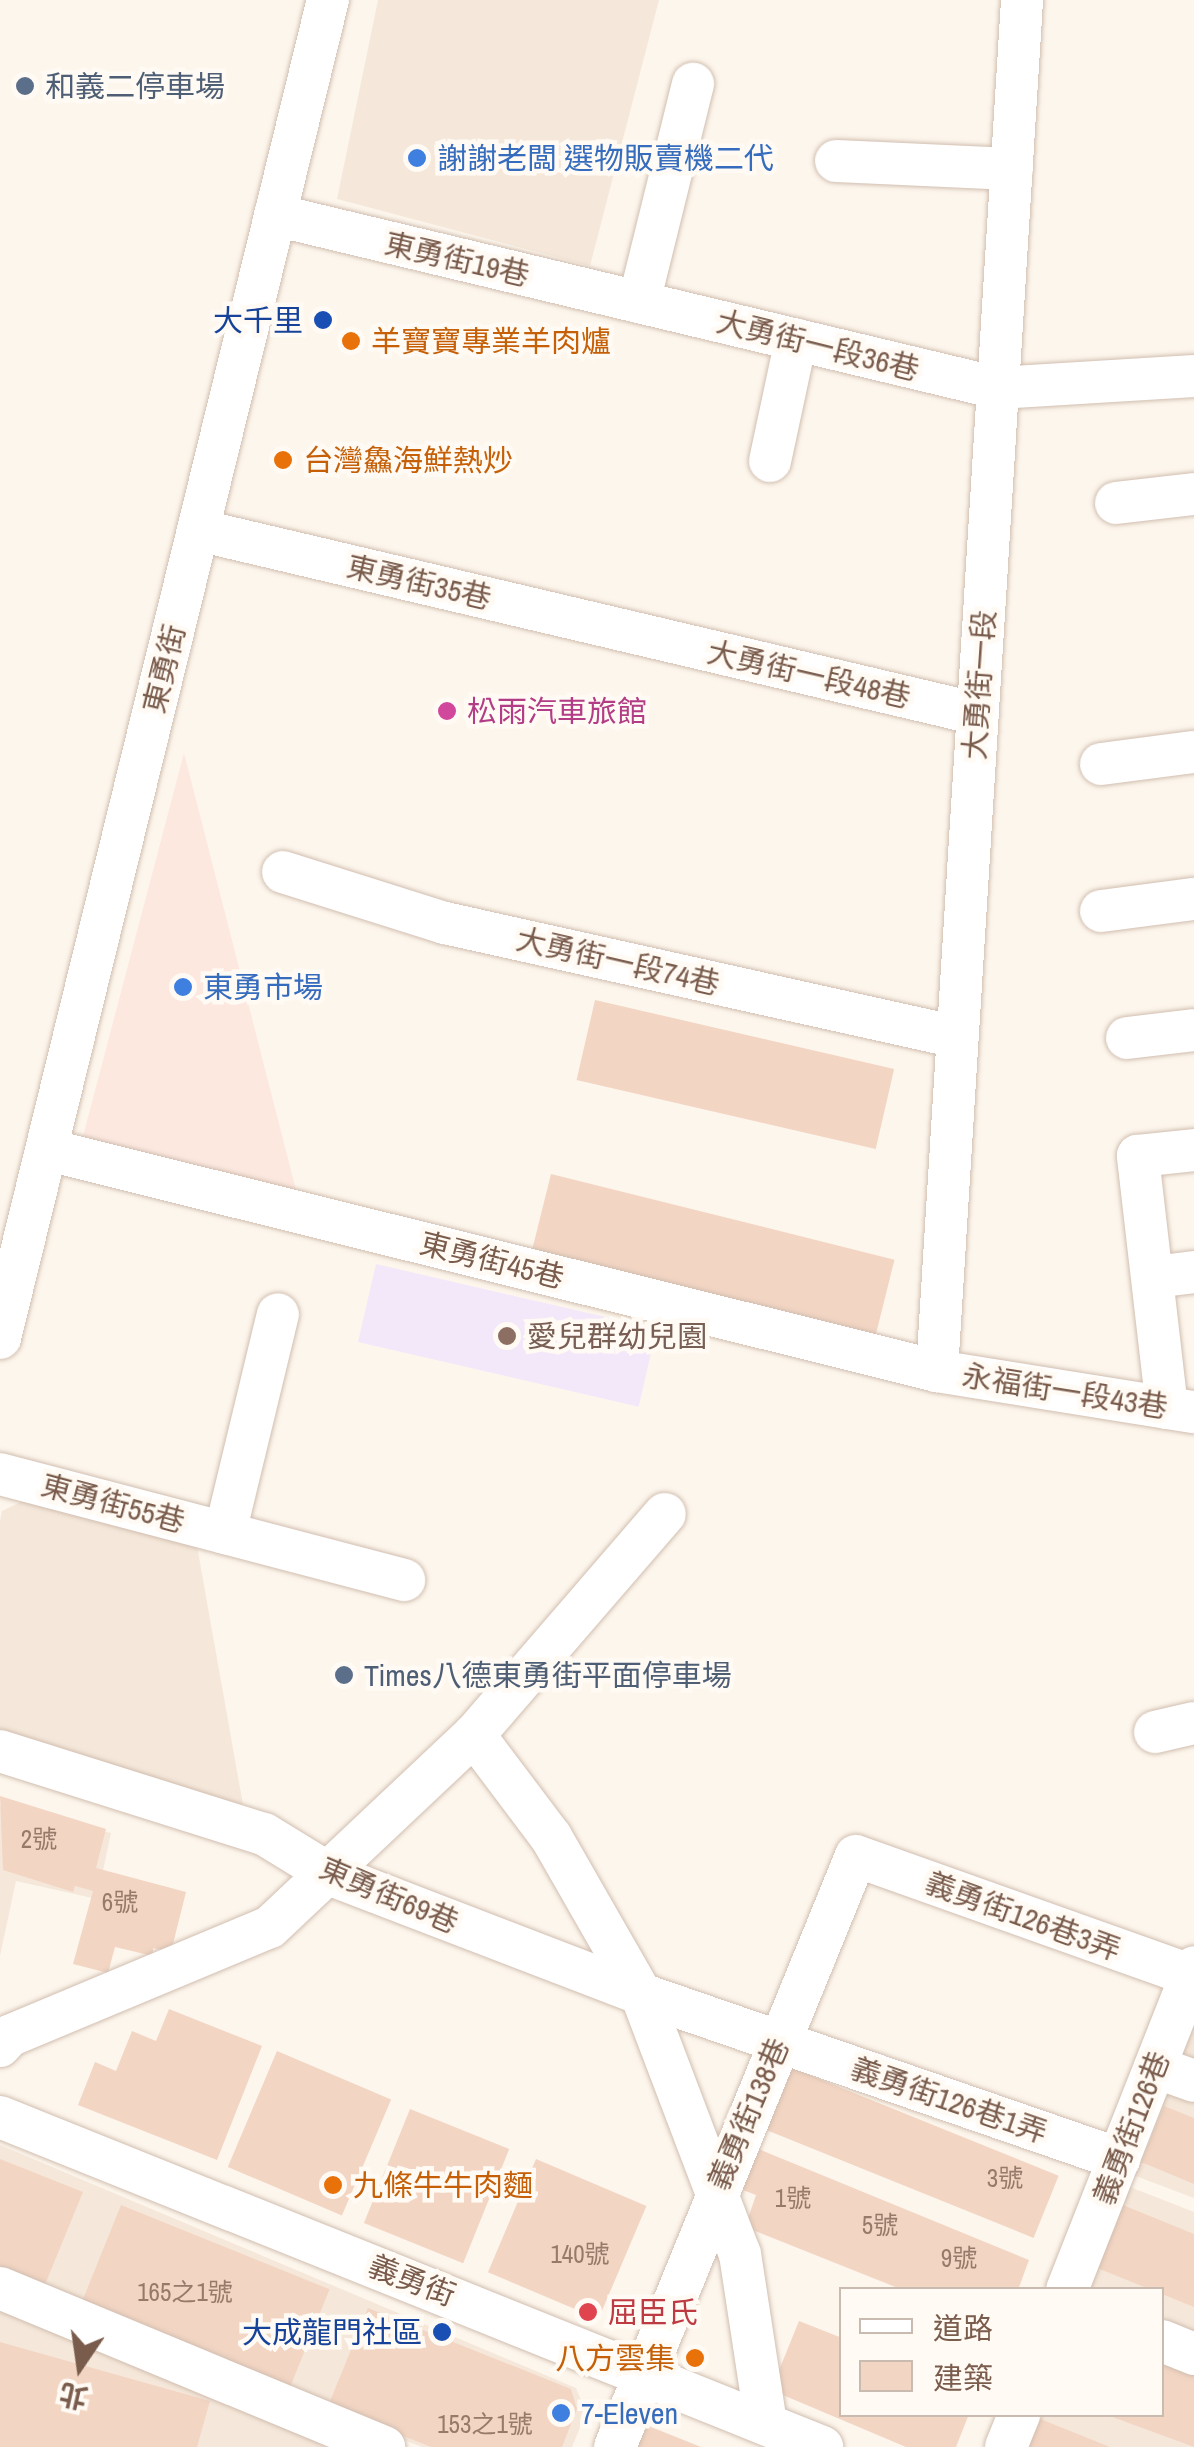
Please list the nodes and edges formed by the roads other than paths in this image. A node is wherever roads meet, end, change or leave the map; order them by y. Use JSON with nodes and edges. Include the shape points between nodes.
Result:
{"nodes":[{"id":1,"x":328,"y":0,"type":"edge"},
{"id":2,"x":1022,"y":0,"type":"edge"},
{"id":3,"x":693,"y":84,"type":"dead end"},
{"id":4,"x":836,"y":161,"type":"dead end"},
{"id":5,"x":1012,"y":169,"type":"junction"},
{"id":6,"x":274,"y":215,"type":"junction"},
{"id":7,"x":639,"y":302,"type":"junction"},
{"id":8,"x":796,"y":340,"type":"junction"},
{"id":9,"x":1194,"y":376,"type":"edge"},
{"id":10,"x":998,"y":388,"type":"junction"},
{"id":11,"x":770,"y":461,"type":"dead end"},
{"id":12,"x":1194,"y":494,"type":"edge"},
{"id":13,"x":1116,"y":503,"type":"dead end"},
{"id":14,"x":198,"y":530,"type":"junction"},
{"id":15,"x":640,"y":634,"type":"joint"},
{"id":16,"x":978,"y":714,"type":"junction"},
{"id":17,"x":1194,"y":752,"type":"edge"},
{"id":18,"x":1101,"y":764,"type":"dead end"},
{"id":19,"x":283,"y":872,"type":"dead end"},
{"id":20,"x":1194,"y":899,"type":"edge"},
{"id":21,"x":1101,"y":911,"type":"dead end"},
{"id":22,"x":1194,"y":1030,"type":"edge"},
{"id":23,"x":957,"y":1038,"type":"junction"},
{"id":24,"x":1126,"y":1038,"type":"dead end"},
{"id":25,"x":48,"y":1150,"type":"junction"},
{"id":26,"x":1194,"y":1150,"type":"edge"},
{"id":27,"x":1174,"y":1274,"type":"edge"},
{"id":28,"x":278,"y":1314,"type":"dead end"},
{"id":29,"x":0,"y":1338,"type":"edge"},
{"id":30,"x":937,"y":1371,"type":"junction"},
{"id":31,"x":1181,"y":1410,"type":"edge"},
{"id":32,"x":0,"y":1474,"type":"edge"},
{"id":33,"x":665,"y":1514,"type":"dead end"},
{"id":34,"x":226,"y":1533,"type":"junction"},
{"id":35,"x":404,"y":1580,"type":"dead end"},
{"id":36,"x":474,"y":1735,"type":"junction"},
{"id":37,"x":0,"y":1751,"type":"edge"},
{"id":38,"x":856,"y":1856,"type":"joint"},
{"id":39,"x":331,"y":1876,"type":"junction"},
{"id":40,"x":1192,"y":1971,"type":"edge"},
{"id":41,"x":642,"y":1994,"type":"junction"},
{"id":42,"x":778,"y":2042,"type":"junction"},
{"id":43,"x":0,"y":2046,"type":"edge"},
{"id":44,"x":1174,"y":2074,"type":"edge"},
{"id":45,"x":0,"y":2117,"type":"edge"},
{"id":46,"x":1119,"y":2159,"type":"junction"},
{"id":47,"x":716,"y":2193,"type":"junction"},
{"id":48,"x":1068,"y":2287,"type":"edge"},
{"id":49,"x":0,"y":2288,"type":"edge"},
{"id":50,"x":1164,"y":2342,"type":"edge"},
{"id":51,"x":1194,"y":2354,"type":"edge"},
{"id":52,"x":640,"y":2372,"type":"junction"},
{"id":53,"x":1017,"y":2417,"type":"edge"},
{"id":54,"x":766,"y":2424,"type":"junction"},
{"id":55,"x":384,"y":2447,"type":"edge"},
{"id":56,"x":615,"y":2447,"type":"edge"},
{"id":57,"x":822,"y":2447,"type":"edge"},
{"id":58,"x":1006,"y":2447,"type":"edge"}],
"edges":[{"from":1,"to":6,"type":"street","name":"東勇街"},
{"from":2,"to":5,"type":"street","name":"大勇街一段"},
{"from":3,"to":7,"type":"street"},
{"from":4,"to":5,"type":"street"},
{"from":5,"to":10,"type":"street","name":"大勇街一段"},
{"from":6,"to":7,"type":"street","name":"東勇街19巷"},
{"from":6,"to":14,"type":"street","name":"東勇街"},
{"from":7,"to":8,"type":"street","name":"大勇街一段36巷"},
{"from":8,"to":10,"type":"street","name":"大勇街一段36巷"},
{"from":8,"to":11,"type":"street"},
{"from":9,"to":10,"type":"street","name":"大勇街一段36巷"},
{"from":10,"to":16,"type":"street","name":"大勇街一段"},
{"from":12,"to":13,"type":"street"},
{"from":14,"to":15,"type":"street","name":"東勇街35巷"},
{"from":14,"to":25,"type":"street","name":"東勇街"},
{"from":15,"to":16,"type":"street","name":"大勇街一段48巷"},
{"from":16,"to":23,"type":"street","name":"大勇街一段"},
{"from":17,"to":18,"type":"street"},
{"from":19,"to":23,"type":"street","name":"大勇街一段74巷","via":[[445,922]]},
{"from":20,"to":21,"type":"street"},
{"from":22,"to":24,"type":"street"},
{"from":23,"to":30,"type":"street","name":"大勇街一段"},
{"from":25,"to":29,"type":"street","name":"東勇街"},
{"from":25,"to":30,"type":"street","name":"東勇街45巷"},
{"from":26,"to":27,"type":"street","via":[[1138,1156]]},
{"from":27,"to":31,"type":"street"},
{"from":28,"to":34,"type":"street","name":"東勇街55巷"},
{"from":30,"to":31,"type":"street","name":"永福街一段43巷"},
{"from":32,"to":34,"type":"street","name":"東勇街55巷"},
{"from":33,"to":36,"type":"street"},
{"from":34,"to":35,"type":"street","name":"東勇街55巷"},
{"from":36,"to":39,"type":"street"},
{"from":36,"to":41,"type":"street","via":[[551,1837]]},
{"from":37,"to":39,"type":"street","name":"東勇街69巷","via":[[264,1834]]},
{"from":38,"to":40,"type":"street","name":"義勇街126巷3弄"},
{"from":38,"to":42,"type":"street","name":"義勇街138巷"},
{"from":39,"to":41,"type":"street","name":"東勇街69巷"},
{"from":39,"to":43,"type":"street","via":[[270,1927],[9,2036]]},
{"from":40,"to":44,"type":"street","name":"義勇街126巷"},
{"from":41,"to":42,"type":"street","name":"東勇街69巷"},
{"from":41,"to":47,"type":"street"},
{"from":42,"to":46,"type":"street","name":"義勇街126巷1弄"},
{"from":42,"to":47,"type":"street","name":"義勇街138巷"},
{"from":44,"to":46,"type":"street","name":"義勇街126巷"},
{"from":45,"to":52,"type":"street","name":"義勇街"},
{"from":46,"to":48,"type":"street","name":"義勇街126巷"},
{"from":47,"to":52,"type":"street","name":"義勇街138巷"},
{"from":47,"to":54,"type":"street","via":[[740,2254]]},
{"from":49,"to":55,"type":"street"},
{"from":50,"to":51,"type":"street"},
{"from":52,"to":54,"type":"street","name":"義勇街"},
{"from":52,"to":56,"type":"street","name":"義勇街138巷"},
{"from":53,"to":58,"type":"street"},
{"from":54,"to":57,"type":"street","name":"義勇街"}]}
